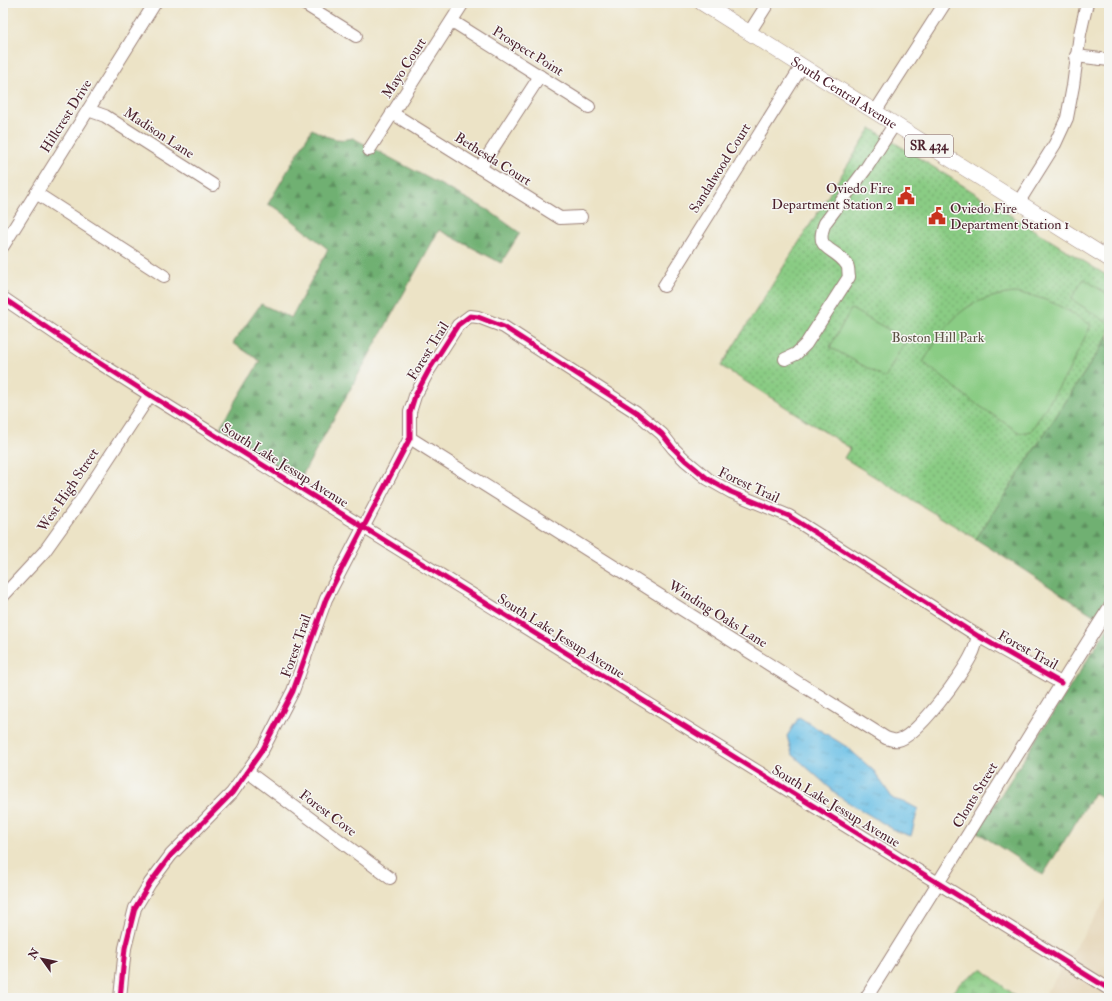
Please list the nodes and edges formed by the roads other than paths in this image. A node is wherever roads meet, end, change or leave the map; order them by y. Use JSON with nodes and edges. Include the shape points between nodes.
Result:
{"nodes":[{"id":1,"x":156,"y":3,"type":"edge"},
{"id":2,"x":303,"y":3,"type":"edge"},
{"id":3,"x":463,"y":3,"type":"edge"},
{"id":4,"x":702,"y":3,"type":"edge"},
{"id":5,"x":768,"y":3,"type":"edge"},
{"id":6,"x":945,"y":3,"type":"edge"},
{"id":7,"x":1087,"y":3,"type":"edge"},
{"id":8,"x":452,"y":21,"type":"junction"},
{"id":9,"x":749,"y":33,"type":"junction"},
{"id":10,"x":356,"y":36,"type":"dead end"},
{"id":11,"x":1076,"y":56,"type":"junction"},
{"id":12,"x":1109,"y":60,"type":"edge"},
{"id":13,"x":802,"y":66,"type":"junction"},
{"id":14,"x":540,"y":76,"type":"junction"},
{"id":15,"x":588,"y":107,"type":"dead end"},
{"id":16,"x":88,"y":110,"type":"junction"},
{"id":17,"x":875,"y":112,"type":"junction"},
{"id":18,"x":392,"y":114,"type":"junction"},
{"id":19,"x":894,"y":125,"type":"junction"},
{"id":20,"x":369,"y":150,"type":"dead end"},
{"id":21,"x":480,"y":168,"type":"junction"},
{"id":22,"x":213,"y":185,"type":"dead end"},
{"id":23,"x":36,"y":193,"type":"junction"},
{"id":24,"x":1018,"y":203,"type":"junction"},
{"id":25,"x":581,"y":217,"type":"dead end"},
{"id":26,"x":3,"y":246,"type":"edge"},
{"id":27,"x":1109,"y":259,"type":"edge"},
{"id":28,"x":164,"y":276,"type":"dead end"},
{"id":29,"x":664,"y":286,"type":"dead end"},
{"id":30,"x":3,"y":298,"type":"edge"},
{"id":31,"x":785,"y":359,"type":"dead end"},
{"id":32,"x":150,"y":395,"type":"junction"},
{"id":33,"x":410,"y":438,"type":"junction"},
{"id":34,"x":363,"y":528,"type":"junction"},
{"id":35,"x":3,"y":596,"type":"edge"},
{"id":36,"x":1109,"y":608,"type":"edge"},
{"id":37,"x":978,"y":636,"type":"junction"},
{"id":38,"x":1061,"y":683,"type":"junction"},
{"id":39,"x":248,"y":772,"type":"junction"},
{"id":40,"x":390,"y":878,"type":"dead end"},
{"id":41,"x":939,"y":883,"type":"junction"},
{"id":42,"x":1109,"y":989,"type":"edge"},
{"id":43,"x":120,"y":998,"type":"edge"},
{"id":44,"x":866,"y":998,"type":"edge"}],
"edges":[{"from":1,"to":16,"type":"street","name":"Hillcrest Drive"},
{"from":2,"to":10,"type":"street"},
{"from":3,"to":8,"type":"street","name":"Mayo Court"},
{"from":4,"to":9,"type":"main road","name":"South Central Avenue","number":"SR 434"},
{"from":5,"to":9,"type":"street"},
{"from":6,"to":17,"type":"street"},
{"from":7,"to":11,"type":"street"},
{"from":8,"to":14,"type":"street","name":"Prospect Point"},
{"from":8,"to":18,"type":"street","name":"Mayo Court"},
{"from":9,"to":13,"type":"main road","name":"South Central Avenue","number":"SR 434"},
{"from":11,"to":12,"type":"street"},
{"from":11,"to":24,"type":"street","via":[[1067,118],[1055,144]]},
{"from":13,"to":17,"type":"main road","name":"South Central Avenue","number":"SR 434"},
{"from":13,"to":29,"type":"street","name":"Sandalwood Court"},
{"from":14,"to":15,"type":"street","name":"Prospect Point"},
{"from":14,"to":21,"type":"street"},
{"from":16,"to":22,"type":"street","name":"Madison Lane","via":[[105,116]]},
{"from":16,"to":23,"type":"street","name":"Hillcrest Drive"},
{"from":17,"to":19,"type":"main road","name":"South Central Avenue","number":"SR 434"},
{"from":18,"to":20,"type":"street","name":"Mayo Court"},
{"from":18,"to":21,"type":"street","name":"Bethesda Court"},
{"from":19,"to":24,"type":"main road","name":"South Central Avenue","number":"SR 434"},
{"from":19,"to":31,"type":"street","via":[[865,170],[825,223],[821,233],[822,242],[848,266],[849,277],[806,344],[796,354]]},
{"from":21,"to":25,"type":"street","name":"Bethesda Court","via":[[560,218]]},
{"from":23,"to":26,"type":"street","name":"Hillcrest Drive"},
{"from":23,"to":28,"type":"street"},
{"from":24,"to":27,"type":"main road","name":"South Central Avenue","number":"SR 434"},
{"from":30,"to":32,"type":"street","name":"South Lake Jessup Avenue"},
{"from":32,"to":34,"type":"street","name":"South Lake Jessup Avenue"},
{"from":32,"to":35,"type":"street","name":"West High Street","via":[[44,552]]},
{"from":33,"to":34,"type":"street","name":"Forest Trail"},
{"from":33,"to":37,"type":"street","name":"Winding Oaks Lane","via":[[886,738],[898,740],[929,716],[972,655]]},
{"from":33,"to":37,"type":"street","name":"Forest Trail","via":[[410,412],[415,396],[429,370],[458,325],[470,316],[478,317],[504,327],[636,412],[708,479],[731,492],[789,516]]},
{"from":34,"to":39,"type":"street","name":"Forest Trail","via":[[326,599],[293,691]]},
{"from":34,"to":41,"type":"street","name":"South Lake Jessup Avenue"},
{"from":36,"to":38,"type":"street","name":"Clonts Street"},
{"from":37,"to":38,"type":"street","name":"Forest Trail"},
{"from":38,"to":41,"type":"street","name":"Clonts Street"},
{"from":39,"to":40,"type":"street","name":"Forest Cove"},
{"from":39,"to":43,"type":"street","name":"Forest Trail","via":[[232,793],[171,855],[150,882],[135,908],[125,948]]},
{"from":41,"to":42,"type":"street","name":"South Lake Jessup Avenue"},
{"from":41,"to":44,"type":"street","name":"Clonts Street"}]}
